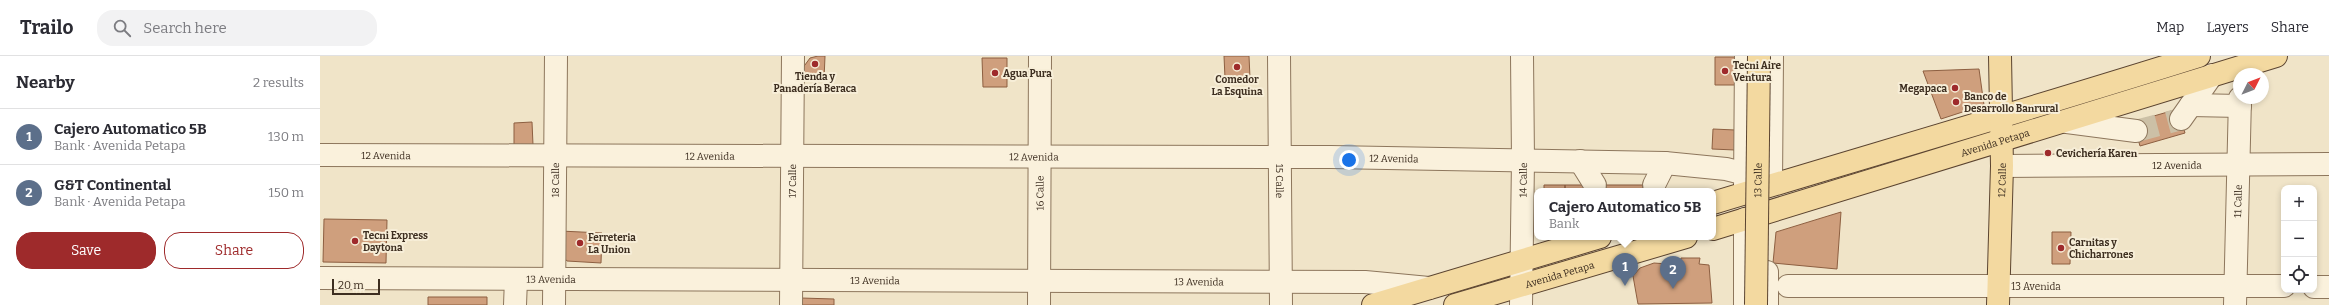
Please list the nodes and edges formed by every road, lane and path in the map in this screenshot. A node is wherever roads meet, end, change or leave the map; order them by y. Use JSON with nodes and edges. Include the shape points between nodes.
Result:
{"nodes":[{"id":1,"x":556,"y":56,"type":"edge"},
{"id":2,"x":793,"y":56,"type":"edge"},
{"id":3,"x":1040,"y":56,"type":"edge"},
{"id":4,"x":1279,"y":56,"type":"edge"},
{"id":5,"x":1522,"y":56,"type":"edge"},
{"id":6,"x":1746,"y":56,"type":"edge"},
{"id":7,"x":1759,"y":56,"type":"edge"},
{"id":8,"x":1772,"y":56,"type":"edge"},
{"id":9,"x":2000,"y":56,"type":"edge"},
{"id":10,"x":2199,"y":56,"type":"edge"},
{"id":11,"x":2276,"y":56,"type":"edge"},
{"id":12,"x":2240,"y":66,"type":"edge"},
{"id":13,"x":2212,"y":75,"type":"junction"},
{"id":14,"x":2233,"y":103,"type":"edge"},
{"id":15,"x":2240,"y":104,"type":"edge"},
{"id":16,"x":2002,"y":118,"type":"junction"},
{"id":17,"x":2067,"y":122,"type":"junction"},
{"id":18,"x":2136,"y":131,"type":"tunnel mouth"},
{"id":19,"x":2002,"y":141,"type":"junction"},
{"id":20,"x":320,"y":154,"type":"edge"},
{"id":21,"x":556,"y":155,"type":"junction"},
{"id":22,"x":792,"y":155,"type":"junction"},
{"id":23,"x":1040,"y":156,"type":"junction"},
{"id":24,"x":1280,"y":156,"type":"junction"},
{"id":25,"x":1523,"y":160,"type":"junction"},
{"id":26,"x":1580,"y":161,"type":"junction"},
{"id":27,"x":1665,"y":163,"type":"junction"},
{"id":28,"x":2240,"y":164,"type":"junction"},
{"id":29,"x":2329,"y":164,"type":"edge"},
{"id":30,"x":2002,"y":166,"type":"junction"},
{"id":31,"x":1746,"y":184,"type":"junction"},
{"id":32,"x":1771,"y":184,"type":"junction"},
{"id":33,"x":1595,"y":185,"type":"dead end"},
{"id":34,"x":1654,"y":185,"type":"dead end"},
{"id":35,"x":1716,"y":201,"type":"edge"},
{"id":36,"x":1766,"y":212,"type":"junction"},
{"id":37,"x":1745,"y":219,"type":"junction"},
{"id":38,"x":1716,"y":228,"type":"edge"},
{"id":39,"x":1583,"y":240,"type":"edge"},
{"id":40,"x":1678,"y":240,"type":"edge"},
{"id":41,"x":1571,"y":242,"type":"edge"},
{"id":42,"x":1522,"y":260,"type":"junction"},
{"id":43,"x":320,"y":278,"type":"edge"},
{"id":44,"x":516,"y":279,"type":"junction"},
{"id":45,"x":554,"y":279,"type":"junction"},
{"id":46,"x":791,"y":280,"type":"junction"},
{"id":47,"x":1040,"y":281,"type":"junction"},
{"id":48,"x":1281,"y":281,"type":"junction"},
{"id":49,"x":1788,"y":286,"type":"dead end"},
{"id":50,"x":2317,"y":286,"type":"edge"},
{"id":51,"x":2281,"y":287,"type":"edge"},
{"id":52,"x":2329,"y":287,"type":"edge"},
{"id":53,"x":1430,"y":288,"type":"junction"},
{"id":54,"x":1998,"y":295,"type":"edge"},
{"id":55,"x":1521,"y":296,"type":"edge"},
{"id":56,"x":2236,"y":296,"type":"edge"},
{"id":57,"x":516,"y":305,"type":"edge"},
{"id":58,"x":554,"y":305,"type":"edge"},
{"id":59,"x":792,"y":305,"type":"edge"},
{"id":60,"x":1039,"y":305,"type":"edge"},
{"id":61,"x":1281,"y":305,"type":"edge"},
{"id":62,"x":1373,"y":305,"type":"edge"},
{"id":63,"x":1455,"y":305,"type":"edge"},
{"id":64,"x":1745,"y":305,"type":"edge"},
{"id":65,"x":1756,"y":305,"type":"edge"},
{"id":66,"x":1767,"y":305,"type":"edge"}],
"edges":[{"from":1,"to":21,"type":"street","name":"18 Calle"},
{"from":2,"to":22,"type":"street","name":"17 Calle"},
{"from":3,"to":23,"type":"street","name":"16 Calle"},
{"from":4,"to":24,"type":"street","name":"15 Calle"},
{"from":5,"to":25,"type":"street","name":"14 Calle"},
{"from":6,"to":31,"type":"street","name":"13 Calle"},
{"from":7,"to":65,"type":"main road","name":"13 Calle","bridge":true},
{"from":8,"to":32,"type":"street","name":"13 Calle"},
{"from":9,"to":16,"type":"main road","name":"12 Calle"},
{"from":10,"to":16,"type":"main road"},
{"from":11,"to":12,"type":"main road","name":"Avenida Petapa"},
{"from":12,"to":13,"type":"main road","name":"Avenida Petapa"},
{"from":13,"to":14,"type":"street","via":[[2186,112]]},
{"from":13,"to":17,"type":"main road","name":"Avenida Petapa"},
{"from":15,"to":28,"type":"street","name":"11 Calle"},
{"from":16,"to":19,"type":"main road","name":"12 Calle"},
{"from":16,"to":32,"type":"main road"},
{"from":17,"to":18,"type":"street"},
{"from":17,"to":19,"type":"main road","name":"Avenida Petapa"},
{"from":19,"to":30,"type":"main road","name":"12 Calle"},
{"from":19,"to":36,"type":"main road","name":"Avenida Petapa"},
{"from":20,"to":21,"type":"street","name":"12 Avenida"},
{"from":21,"to":22,"type":"street","name":"12 Avenida"},
{"from":21,"to":45,"type":"street","name":"18 Calle"},
{"from":22,"to":23,"type":"street","name":"12 Avenida"},
{"from":22,"to":46,"type":"street","name":"17 Calle"},
{"from":23,"to":24,"type":"street","name":"12 Avenida"},
{"from":23,"to":47,"type":"street","name":"16 Calle"},
{"from":24,"to":25,"type":"street","name":"12 Avenida"},
{"from":24,"to":48,"type":"street","name":"15 Calle"},
{"from":25,"to":26,"type":"street","name":"12 Avenida"},
{"from":25,"to":42,"type":"street","name":"14 Calle"},
{"from":26,"to":27,"type":"street","name":"12 Avenida"},
{"from":26,"to":33,"type":"street"},
{"from":27,"to":31,"type":"street","name":"12 Avenida","via":[[1726,169]]},
{"from":27,"to":34,"type":"street"},
{"from":28,"to":29,"type":"street","name":"12 Avenida"},
{"from":28,"to":30,"type":"street","name":"12 Avenida"},
{"from":28,"to":56,"type":"street","name":"11 Calle"},
{"from":30,"to":54,"type":"main road","name":"12 Calle"},
{"from":31,"to":32,"type":"main road"},
{"from":31,"to":35,"type":"main road"},
{"from":36,"to":37,"type":"main road","name":"Avenida Petapa"},
{"from":36,"to":66,"type":"street"},
{"from":37,"to":38,"type":"main road","name":"Avenida Petapa"},
{"from":37,"to":64,"type":"street"},
{"from":39,"to":41,"type":"main road"},
{"from":40,"to":55,"type":"main road","name":"Avenida Petapa"},
{"from":41,"to":42,"type":"main road"},
{"from":42,"to":53,"type":"main road"},
{"from":42,"to":55,"type":"street","name":"14 Calle"},
{"from":43,"to":44,"type":"street","name":"13 Avenida"},
{"from":44,"to":45,"type":"street","name":"13 Avenida"},
{"from":44,"to":57,"type":"street"},
{"from":45,"to":46,"type":"street","name":"13 Avenida"},
{"from":45,"to":58,"type":"street","name":"18 Calle"},
{"from":46,"to":47,"type":"street","name":"13 Avenida"},
{"from":46,"to":59,"type":"street","name":"17 Calle"},
{"from":47,"to":48,"type":"street","name":"13 Avenida"},
{"from":47,"to":60,"type":"street","name":"16 Calle"},
{"from":48,"to":53,"type":"street","name":"13 Avenida","via":[[1365,282]]},
{"from":48,"to":61,"type":"street","name":"15 Calle"},
{"from":49,"to":54,"type":"street","name":"13 Avenida"},
{"from":50,"to":52,"type":"street"},
{"from":51,"to":56,"type":"street","name":"13 Avenida"},
{"from":53,"to":62,"type":"main road"},
{"from":54,"to":56,"type":"street","name":"13 Avenida"},
{"from":55,"to":63,"type":"main road","name":"Avenida Petapa"}]}
